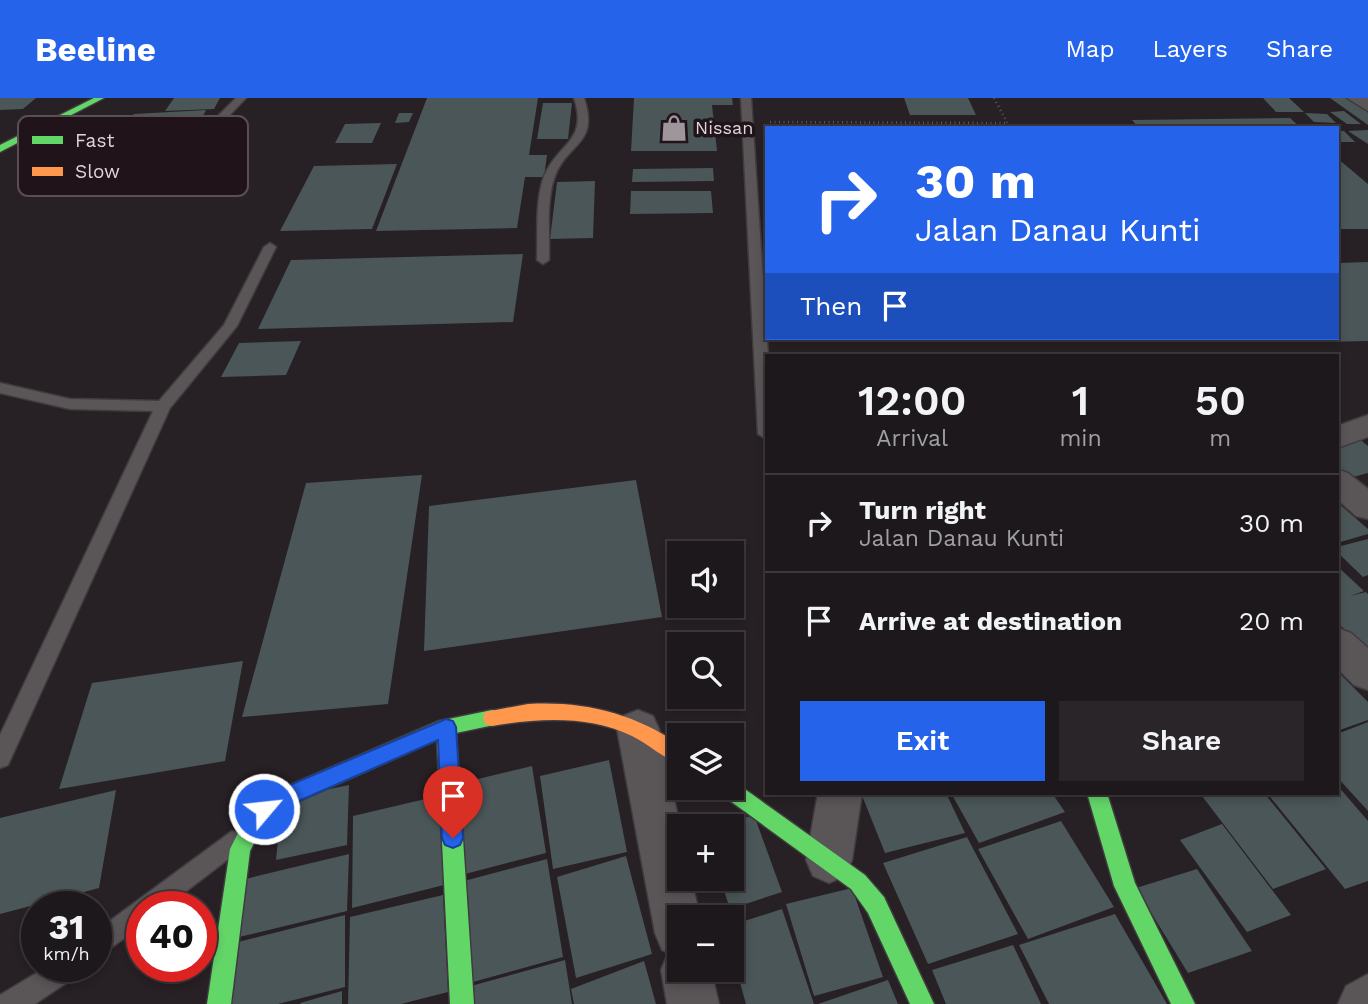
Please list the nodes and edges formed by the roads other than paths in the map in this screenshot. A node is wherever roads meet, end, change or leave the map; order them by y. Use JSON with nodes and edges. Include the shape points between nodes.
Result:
{"nodes":[{"id":1,"x":100,"y":98,"type":"edge"},
{"id":2,"x":241,"y":98,"type":"edge"},
{"id":3,"x":579,"y":98,"type":"edge"},
{"id":4,"x":746,"y":98,"type":"edge"},
{"id":5,"x":1356,"y":98,"type":"edge"},
{"id":6,"x":1368,"y":105,"type":"edge"},
{"id":7,"x":65,"y":116,"type":"edge"},
{"id":8,"x":223,"y":116,"type":"edge"},
{"id":9,"x":18,"y":140,"type":"edge"},
{"id":10,"x":0,"y":149,"type":"edge"},
{"id":11,"x":270,"y":247,"type":"dead end"},
{"id":12,"x":762,"y":253,"type":"edge"},
{"id":13,"x":542,"y":260,"type":"dead end"},
{"id":14,"x":0,"y":388,"type":"edge"},
{"id":15,"x":765,"y":389,"type":"edge"},
{"id":16,"x":163,"y":406,"type":"junction"},
{"id":17,"x":1368,"y":425,"type":"edge"},
{"id":18,"x":1339,"y":437,"type":"edge"},
{"id":19,"x":1339,"y":483,"type":"edge"},
{"id":20,"x":1368,"y":507,"type":"edge"},
{"id":21,"x":1339,"y":646,"type":"edge"},
{"id":22,"x":1368,"y":673,"type":"edge"},
{"id":23,"x":446,"y":727,"type":"junction"},
{"id":24,"x":638,"y":729,"type":"junction"},
{"id":25,"x":667,"y":747,"type":"edge"},
{"id":26,"x":0,"y":758,"type":"edge"},
{"id":27,"x":841,"y":795,"type":"edge"},
{"id":28,"x":1098,"y":795,"type":"edge"},
{"id":29,"x":744,"y":799,"type":"edge"},
{"id":30,"x":248,"y":829,"type":"junction"},
{"id":31,"x":829,"y":860,"type":"junction"},
{"id":32,"x":167,"y":891,"type":"edge"},
{"id":33,"x":673,"y":905,"type":"edge"},
{"id":34,"x":126,"y":923,"type":"edge"},
{"id":35,"x":112,"y":934,"type":"edge"},
{"id":36,"x":47,"y":982,"type":"edge"},
{"id":37,"x":688,"y":982,"type":"edge"},
{"id":38,"x":1368,"y":1000,"type":"edge"},
{"id":39,"x":9,"y":1004,"type":"edge"},
{"id":40,"x":219,"y":1004,"type":"edge"},
{"id":41,"x":462,"y":1004,"type":"edge"},
{"id":42,"x":693,"y":1004,"type":"edge"},
{"id":43,"x":922,"y":1004,"type":"edge"},
{"id":44,"x":1183,"y":1004,"type":"edge"},
{"id":45,"x":1364,"y":1004,"type":"edge"}],
"edges":[{"from":1,"to":7,"type":"street"},
{"from":2,"to":8,"type":"lane"},
{"from":3,"to":13,"type":"lane","via":[[583,113],[580,138],[558,162],[548,182]]},
{"from":4,"to":12,"type":"lane"},
{"from":5,"to":6,"type":"street"},
{"from":9,"to":10,"type":"street"},
{"from":11,"to":16,"type":"lane","via":[[230,326]]},
{"from":12,"to":15,"type":"lane"},
{"from":14,"to":16,"type":"lane","via":[[70,404]]},
{"from":16,"to":26,"type":"lane"},
{"from":17,"to":18,"type":"street"},
{"from":19,"to":20,"type":"street"},
{"from":21,"to":22,"type":"street"},
{"from":23,"to":24,"type":"street","via":[[538,712],[599,715]]},
{"from":23,"to":30,"type":"street","via":[[274,802]]},
{"from":23,"to":41,"type":"street"},
{"from":24,"to":25,"type":"street"},
{"from":24,"to":33,"type":"street"},
{"from":27,"to":31,"type":"street"},
{"from":28,"to":44,"type":"street","via":[[1125,886]]},
{"from":29,"to":31,"type":"street"},
{"from":30,"to":32,"type":"lane"},
{"from":30,"to":40,"type":"street","via":[[240,849]]},
{"from":31,"to":43,"type":"street","via":[[858,882],[876,905]]},
{"from":34,"to":35,"type":"lane"},
{"from":36,"to":39,"type":"lane"},
{"from":37,"to":42,"type":"street"},
{"from":38,"to":45,"type":"street"}]}
